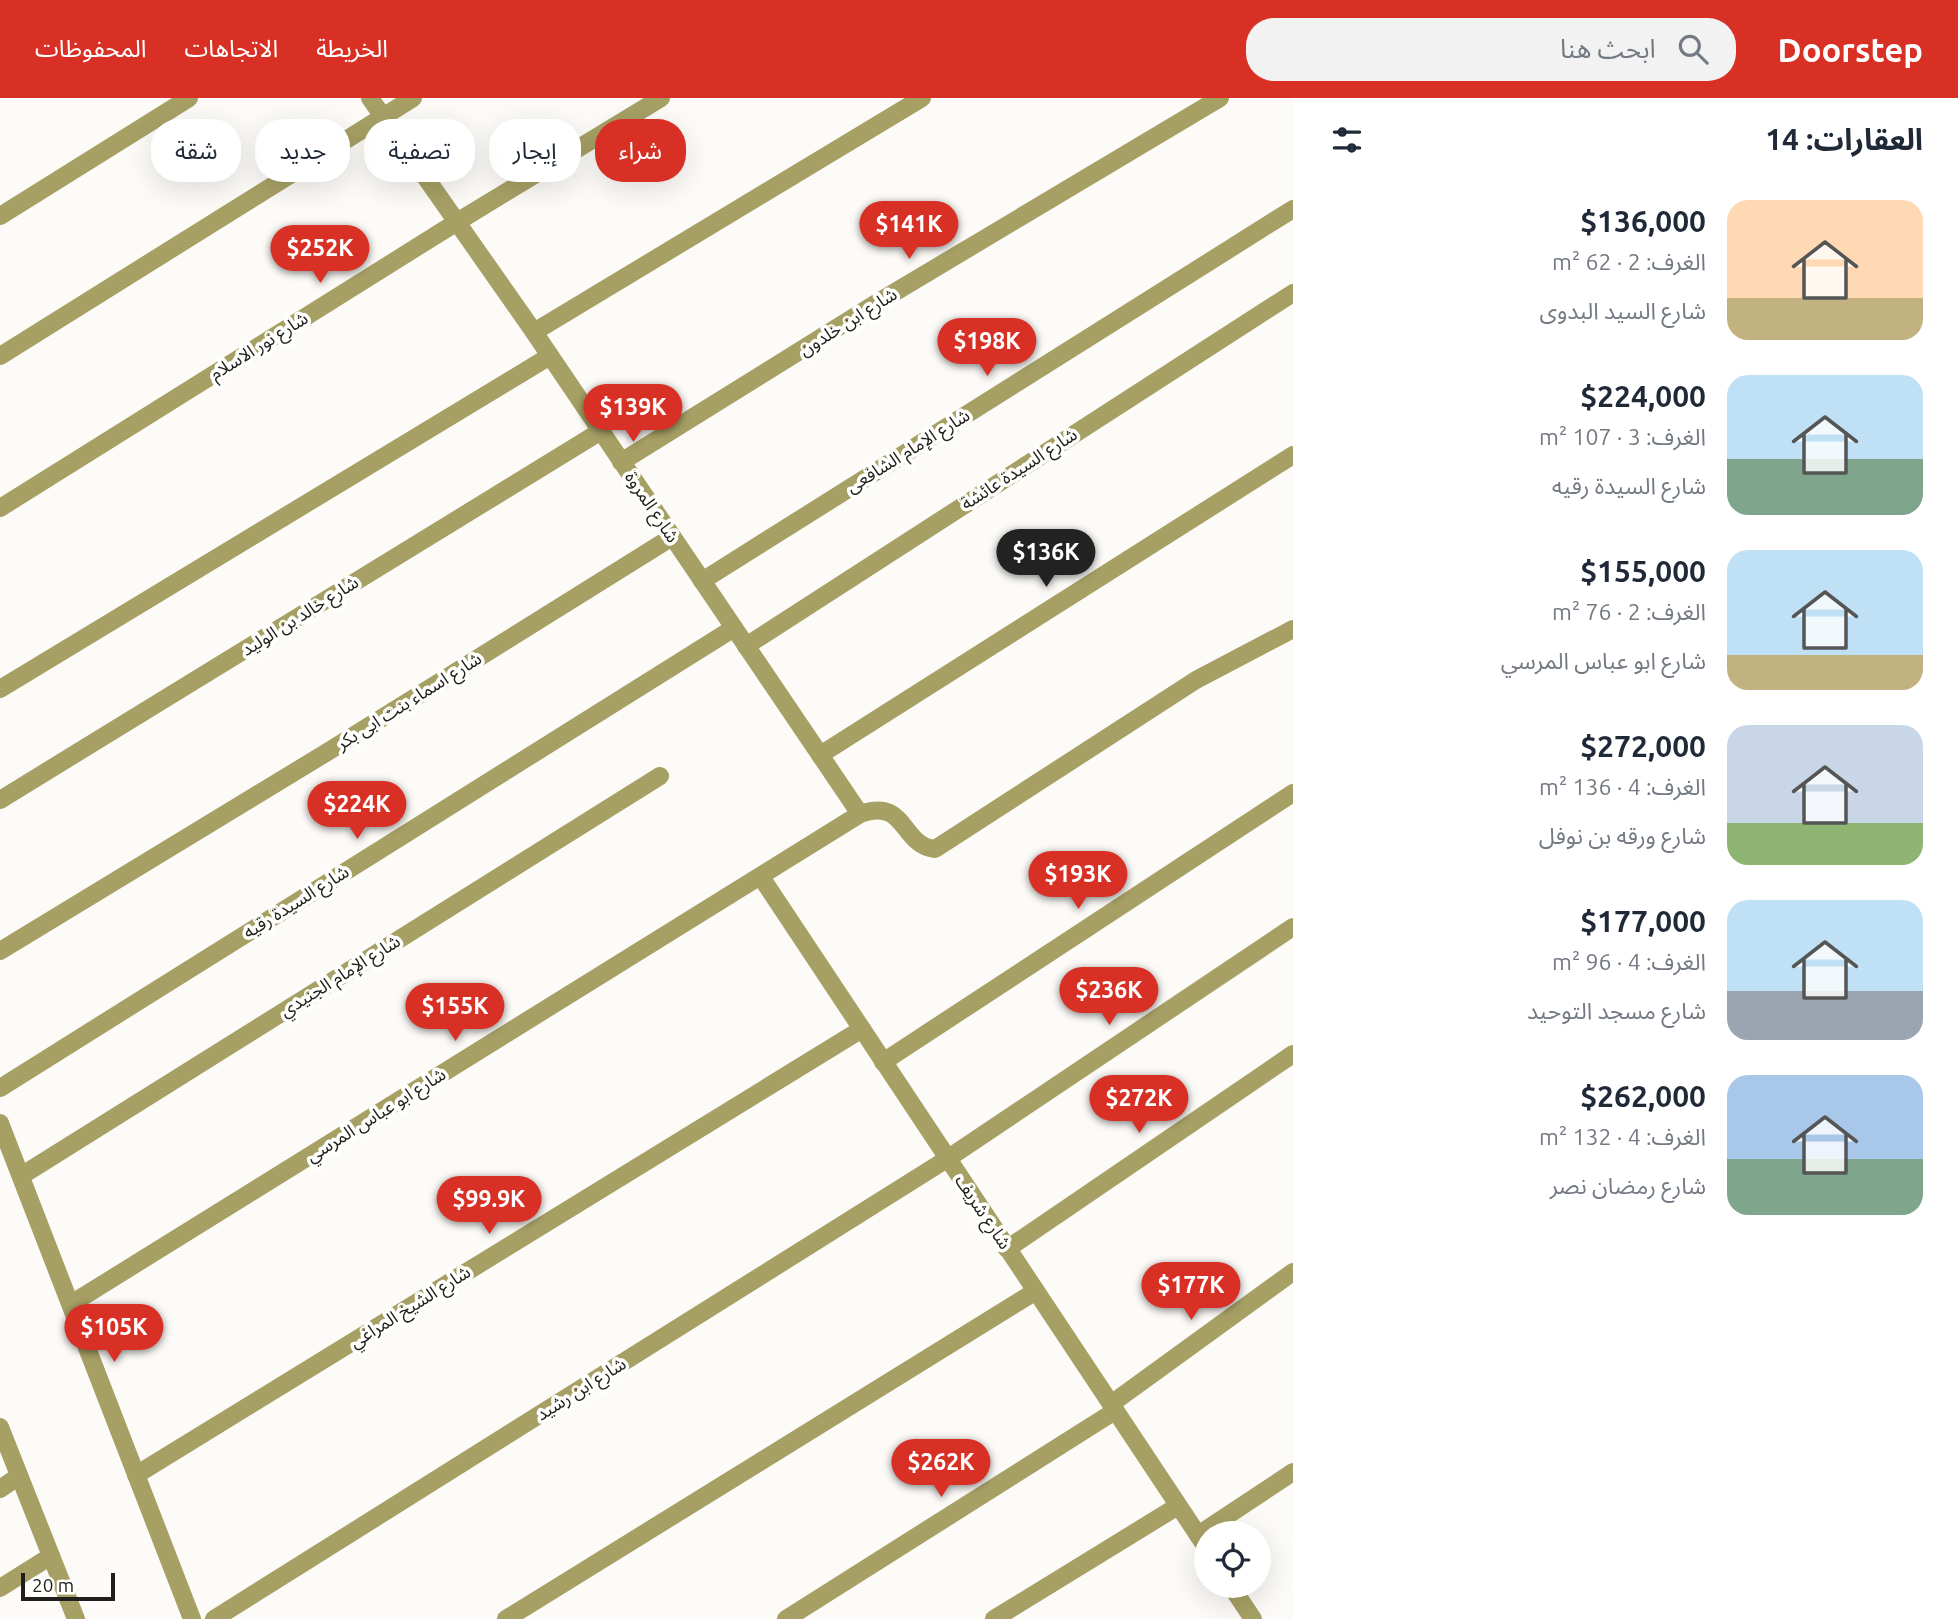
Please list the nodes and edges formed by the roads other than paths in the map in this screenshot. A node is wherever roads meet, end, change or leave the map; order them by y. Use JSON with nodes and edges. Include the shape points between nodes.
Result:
{"nodes":[{"id":1,"x":189,"y":98,"type":"edge"},
{"id":2,"x":370,"y":98,"type":"edge"},
{"id":3,"x":413,"y":98,"type":"edge"},
{"id":4,"x":662,"y":98,"type":"edge"},
{"id":5,"x":922,"y":98,"type":"edge"},
{"id":6,"x":1220,"y":98,"type":"edge"},
{"id":7,"x":383,"y":116,"type":"junction"},
{"id":8,"x":1293,"y":209,"type":"edge"},
{"id":9,"x":0,"y":216,"type":"edge"},
{"id":10,"x":457,"y":222,"type":"junction"},
{"id":11,"x":1293,"y":293,"type":"edge"},
{"id":12,"x":534,"y":332,"type":"junction"},
{"id":13,"x":0,"y":356,"type":"edge"},
{"id":14,"x":550,"y":356,"type":"junction"},
{"id":15,"x":601,"y":431,"type":"junction"},
{"id":16,"x":1293,"y":455,"type":"edge"},
{"id":17,"x":621,"y":462,"type":"junction"},
{"id":18,"x":0,"y":508,"type":"edge"},
{"id":19,"x":672,"y":537,"type":"junction"},
{"id":20,"x":702,"y":581,"type":"junction"},
{"id":21,"x":734,"y":628,"type":"junction"},
{"id":22,"x":1293,"y":629,"type":"edge"},
{"id":23,"x":746,"y":646,"type":"junction"},
{"id":24,"x":0,"y":689,"type":"edge"},
{"id":25,"x":820,"y":755,"type":"junction"},
{"id":26,"x":660,"y":776,"type":"dead end"},
{"id":27,"x":1293,"y":793,"type":"edge"},
{"id":28,"x":0,"y":800,"type":"edge"},
{"id":29,"x":860,"y":814,"type":"junction"},
{"id":30,"x":761,"y":877,"type":"junction"},
{"id":31,"x":1293,"y":927,"type":"edge"},
{"id":32,"x":0,"y":951,"type":"edge"},
{"id":33,"x":862,"y":1030,"type":"junction"},
{"id":34,"x":1293,"y":1054,"type":"edge"},
{"id":35,"x":883,"y":1062,"type":"junction"},
{"id":36,"x":0,"y":1087,"type":"edge"},
{"id":37,"x":0,"y":1123,"type":"edge"},
{"id":38,"x":947,"y":1158,"type":"junction"},
{"id":39,"x":21,"y":1176,"type":"junction"},
{"id":40,"x":1007,"y":1249,"type":"junction"},
{"id":41,"x":1293,"y":1272,"type":"edge"},
{"id":42,"x":1036,"y":1291,"type":"junction"},
{"id":43,"x":71,"y":1304,"type":"junction"},
{"id":44,"x":1113,"y":1408,"type":"junction"},
{"id":45,"x":0,"y":1427,"type":"edge"},
{"id":46,"x":1293,"y":1472,"type":"edge"},
{"id":47,"x":136,"y":1475,"type":"junction"},
{"id":48,"x":19,"y":1476,"type":"junction"},
{"id":49,"x":0,"y":1489,"type":"edge"},
{"id":50,"x":1178,"y":1506,"type":"junction"},
{"id":51,"x":1228,"y":1521,"type":"edge"},
{"id":52,"x":1194,"y":1529,"type":"edge"},
{"id":53,"x":51,"y":1556,"type":"junction"},
{"id":54,"x":0,"y":1588,"type":"edge"},
{"id":55,"x":1239,"y":1598,"type":"edge"},
{"id":56,"x":76,"y":1619,"type":"edge"},
{"id":57,"x":192,"y":1619,"type":"edge"},
{"id":58,"x":214,"y":1619,"type":"edge"},
{"id":59,"x":506,"y":1619,"type":"edge"},
{"id":60,"x":786,"y":1619,"type":"edge"},
{"id":61,"x":994,"y":1619,"type":"edge"},
{"id":62,"x":1253,"y":1619,"type":"edge"}],
"edges":[{"from":1,"to":9,"type":"street"},
{"from":2,"to":7,"type":"street","name":"شارع المروة"},
{"from":3,"to":7,"type":"street"},
{"from":4,"to":10,"type":"street","name":"شارع نور الاسلام"},
{"from":5,"to":12,"type":"street"},
{"from":6,"to":17,"type":"street","name":"شارع ابن خلدون"},
{"from":7,"to":10,"type":"street","name":"شارع المروة"},
{"from":7,"to":13,"type":"street"},
{"from":8,"to":20,"type":"street","name":"شارع الإمام الشافعى"},
{"from":10,"to":12,"type":"street","name":"شارع المروة"},
{"from":10,"to":18,"type":"street","name":"شارع نور الاسلام"},
{"from":11,"to":23,"type":"street","name":"شارع السيدة عائشة"},
{"from":12,"to":14,"type":"street","name":"شارع المروة"},
{"from":14,"to":15,"type":"street","name":"شارع المروة"},
{"from":14,"to":24,"type":"street"},
{"from":15,"to":17,"type":"street","name":"شارع المروة"},
{"from":15,"to":28,"type":"street","name":"شارع خالد بن الوليد"},
{"from":16,"to":25,"type":"street"},
{"from":17,"to":19,"type":"street","name":"شارع المروة"},
{"from":19,"to":20,"type":"street","name":"شارع المروة"},
{"from":19,"to":32,"type":"street","name":"شارع اسماء بنت ابى بكر"},
{"from":20,"to":21,"type":"street","name":"شارع المروة"},
{"from":21,"to":23,"type":"street","name":"شارع المروة"},
{"from":21,"to":36,"type":"street","name":"شارع السيدة رقيه"},
{"from":22,"to":29,"type":"street","via":[[1196,680],[935,849],[925,848],[894,814],[883,810]]},
{"from":23,"to":25,"type":"street","name":"شارع المروة"},
{"from":25,"to":29,"type":"street","name":"شارع المروة"},
{"from":26,"to":39,"type":"street","name":"شارع الإمام الجنيدي"},
{"from":27,"to":35,"type":"street"},
{"from":29,"to":30,"type":"street","name":"شارع ابو عباس المرسي"},
{"from":30,"to":33,"type":"street","name":"شارع شريف"},
{"from":30,"to":43,"type":"street","name":"شارع ابو عباس المرسي"},
{"from":31,"to":38,"type":"street","name":"شارع ابن رشيد"},
{"from":33,"to":35,"type":"street","name":"شارع شريف"},
{"from":33,"to":47,"type":"street","name":"شارع الشيخ المراغي"},
{"from":34,"to":40,"type":"street"},
{"from":35,"to":38,"type":"street","name":"شارع شريف"},
{"from":37,"to":39,"type":"street"},
{"from":38,"to":40,"type":"street","name":"شارع شريف"},
{"from":38,"to":58,"type":"street","name":"شارع ابن رشيد"},
{"from":39,"to":43,"type":"street"},
{"from":40,"to":42,"type":"street","name":"شارع شريف"},
{"from":41,"to":44,"type":"street"},
{"from":42,"to":44,"type":"street","name":"شارع شريف"},
{"from":42,"to":59,"type":"street"},
{"from":43,"to":47,"type":"street"},
{"from":44,"to":50,"type":"street","name":"شارع شريف"},
{"from":44,"to":60,"type":"street"},
{"from":45,"to":48,"type":"street"},
{"from":46,"to":51,"type":"street"},
{"from":47,"to":57,"type":"street"},
{"from":48,"to":49,"type":"street"},
{"from":48,"to":53,"type":"street"},
{"from":50,"to":52,"type":"street","name":"شارع شريف"},
{"from":50,"to":61,"type":"street"},
{"from":53,"to":54,"type":"street"},
{"from":53,"to":56,"type":"street"},
{"from":55,"to":62,"type":"street"}]}
